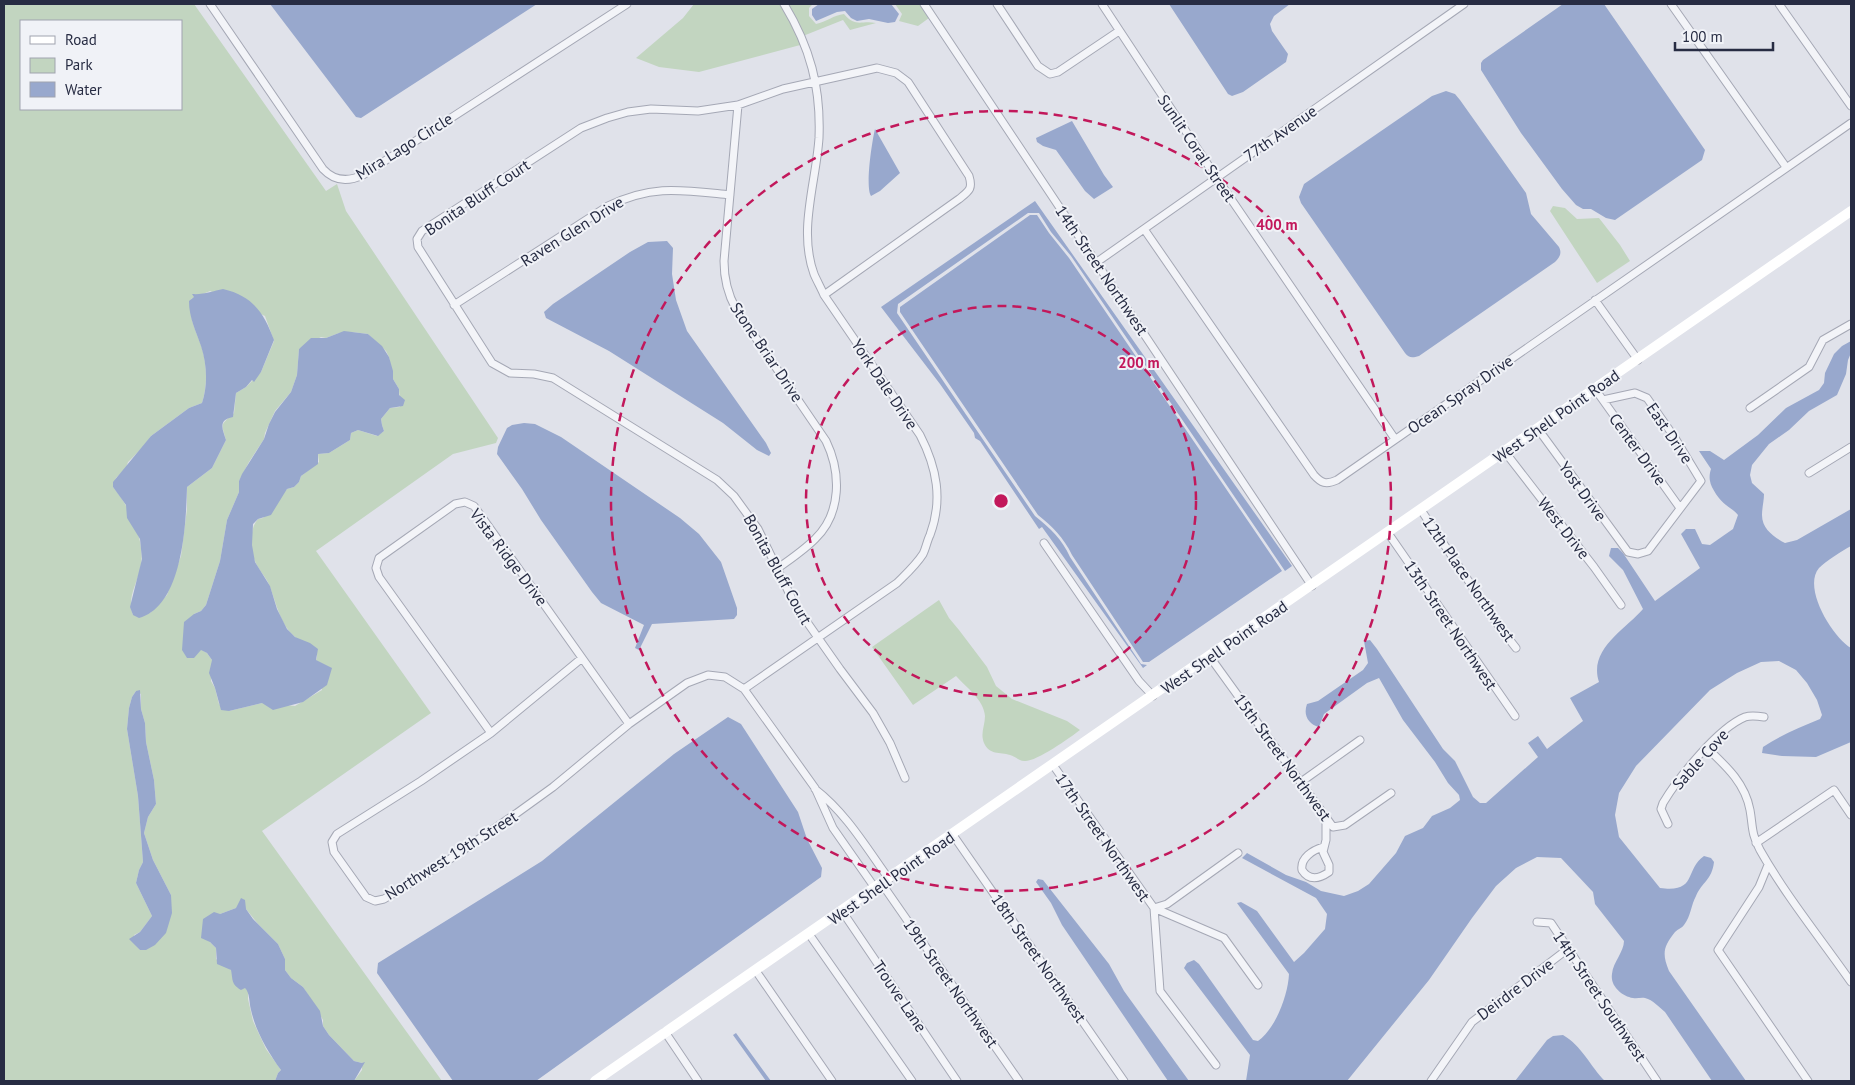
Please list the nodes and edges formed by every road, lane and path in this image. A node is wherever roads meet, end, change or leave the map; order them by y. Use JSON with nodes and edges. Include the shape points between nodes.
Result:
{"nodes":[{"id":1,"x":210,"y":4,"type":"edge"},
{"id":2,"x":627,"y":4,"type":"edge"},
{"id":3,"x":784,"y":4,"type":"edge"},
{"id":4,"x":924,"y":4,"type":"edge"},
{"id":5,"x":997,"y":4,"type":"edge"},
{"id":6,"x":1102,"y":4,"type":"edge"},
{"id":7,"x":1464,"y":4,"type":"edge"},
{"id":8,"x":1671,"y":4,"type":"edge"},
{"id":9,"x":1779,"y":4,"type":"edge"},
{"id":10,"x":1119,"y":31,"type":"junction"},
{"id":11,"x":816,"y":82,"type":"junction"},
{"id":12,"x":738,"y":105,"type":"junction"},
{"id":13,"x":1851,"y":106,"type":"edge"},
{"id":14,"x":1851,"y":122,"type":"edge"},
{"id":15,"x":1786,"y":168,"type":"junction"},
{"id":16,"x":1216,"y":178,"type":"junction"},
{"id":17,"x":730,"y":195,"type":"junction"},
{"id":18,"x":1851,"y":212,"type":"edge"},
{"id":19,"x":1144,"y":229,"type":"junction"},
{"id":20,"x":1097,"y":262,"type":"junction"},
{"id":21,"x":824,"y":295,"type":"junction"},
{"id":22,"x":1595,"y":300,"type":"junction"},
{"id":23,"x":454,"y":306,"type":"junction"},
{"id":24,"x":1851,"y":324,"type":"edge"},
{"id":25,"x":1638,"y":360,"type":"junction"},
{"id":26,"x":1595,"y":390,"type":"junction"},
{"id":27,"x":1604,"y":400,"type":"junction"},
{"id":28,"x":1750,"y":408,"type":"dead end"},
{"id":29,"x":1538,"y":429,"type":"junction"},
{"id":30,"x":1395,"y":439,"type":"junction"},
{"id":31,"x":1851,"y":447,"type":"edge"},
{"id":32,"x":1505,"y":452,"type":"junction"},
{"id":33,"x":1809,"y":473,"type":"dead end"},
{"id":34,"x":1680,"y":508,"type":"junction"},
{"id":35,"x":1421,"y":510,"type":"junction"},
{"id":36,"x":1388,"y":533,"type":"junction"},
{"id":37,"x":1044,"y":544,"type":"dead end"},
{"id":38,"x":778,"y":568,"type":"junction"},
{"id":39,"x":1312,"y":586,"type":"junction"},
{"id":40,"x":1620,"y":605,"type":"dead end"},
{"id":41,"x":818,"y":638,"type":"junction"},
{"id":42,"x":1516,"y":648,"type":"dead end"},
{"id":43,"x":1210,"y":657,"type":"junction"},
{"id":44,"x":582,"y":658,"type":"junction"},
{"id":45,"x":744,"y":689,"type":"junction"},
{"id":46,"x":1153,"y":696,"type":"junction"},
{"id":47,"x":1515,"y":716,"type":"dead end"},
{"id":48,"x":1764,"y":717,"type":"dead end"},
{"id":49,"x":629,"y":724,"type":"junction"},
{"id":50,"x":491,"y":733,"type":"junction"},
{"id":51,"x":1360,"y":740,"type":"dead end"},
{"id":52,"x":1707,"y":748,"type":"junction"},
{"id":53,"x":1052,"y":766,"type":"junction"},
{"id":54,"x":905,"y":778,"type":"dead end"},
{"id":55,"x":1301,"y":782,"type":"junction"},
{"id":56,"x":814,"y":788,"type":"junction"},
{"id":57,"x":1391,"y":793,"type":"dead end"},
{"id":58,"x":1851,"y":815,"type":"edge"},
{"id":59,"x":1326,"y":818,"type":"junction"},
{"id":60,"x":1668,"y":824,"type":"dead end"},
{"id":61,"x":953,"y":834,"type":"junction"},
{"id":62,"x":1756,"y":843,"type":"junction"},
{"id":63,"x":1323,"y":847,"type":"junction"},
{"id":64,"x":1238,"y":853,"type":"dead end"},
{"id":65,"x":1768,"y":865,"type":"junction"},
{"id":66,"x":882,"y":884,"type":"junction"},
{"id":67,"x":1154,"y":908,"type":"junction"},
{"id":68,"x":842,"y":911,"type":"junction"},
{"id":69,"x":1537,"y":922,"type":"dead end"},
{"id":70,"x":810,"y":934,"type":"junction"},
{"id":71,"x":1569,"y":948,"type":"junction"},
{"id":72,"x":756,"y":972,"type":"junction"},
{"id":73,"x":1851,"y":982,"type":"edge"},
{"id":74,"x":1258,"y":984,"type":"dead end"},
{"id":75,"x":665,"y":1032,"type":"junction"},
{"id":76,"x":1216,"y":1066,"type":"dead end"},
{"id":77,"x":595,"y":1081,"type":"edge"},
{"id":78,"x":698,"y":1081,"type":"edge"},
{"id":79,"x":832,"y":1081,"type":"edge"},
{"id":80,"x":912,"y":1081,"type":"edge"},
{"id":81,"x":957,"y":1081,"type":"edge"},
{"id":82,"x":1020,"y":1081,"type":"edge"},
{"id":83,"x":1124,"y":1081,"type":"edge"},
{"id":84,"x":1431,"y":1081,"type":"edge"},
{"id":85,"x":1657,"y":1081,"type":"edge"},
{"id":86,"x":1808,"y":1081,"type":"edge"}],
"edges":[{"from":1,"to":2,"type":"street","name":"Mira Lago Circle","via":[[323,169],[333,177],[346,180],[363,175]]},
{"from":3,"to":11,"type":"street","name":"York Dale Drive","via":[[798,28]]},
{"from":4,"to":20,"type":"street","name":"14th Street Northwest"},
{"from":5,"to":10,"type":"street","via":[[1038,66],[1050,74],[1058,72]]},
{"from":6,"to":10,"type":"street","name":"Sunlit Coral Street"},
{"from":7,"to":16,"type":"street","name":"77th Avenue"},
{"from":8,"to":15,"type":"street"},
{"from":9,"to":13,"type":"street"},
{"from":10,"to":16,"type":"street","name":"Sunlit Coral Street"},
{"from":11,"to":12,"type":"street","name":"Bonita Bluff Court","via":[[783,89]]},
{"from":11,"to":21,"type":"street","name":"York Dale Drive","via":[[819,140],[808,235],[814,274]]},
{"from":11,"to":21,"type":"street","name":"Bonita Bluff Court","via":[[877,68],[896,72],[908,82],[972,183],[969,191],[959,199]]},
{"from":12,"to":17,"type":"street","name":"Stone Briar Drive"},
{"from":12,"to":23,"type":"street","name":"Bonita Bluff Court","via":[[698,111],[651,109],[628,112],[581,128],[422,231],[417,238],[418,247]]},
{"from":14,"to":15,"type":"street","name":"Ocean Spray Drive"},
{"from":15,"to":22,"type":"street","name":"Ocean Spray Drive"},
{"from":16,"to":19,"type":"street","name":"77th Avenue"},
{"from":16,"to":30,"type":"street","name":"Sunlit Coral Street"},
{"from":17,"to":23,"type":"street","name":"Raven Glen Drive","via":[[664,190],[628,196]]},
{"from":17,"to":38,"type":"street","name":"Stone Briar Drive","via":[[724,275],[728,295],[826,441],[836,470],[837,491],[830,518],[817,538]]},
{"from":18,"to":25,"type":"street","name":"West Shell Point Road"},
{"from":19,"to":20,"type":"street","name":"77th Avenue"},
{"from":19,"to":30,"type":"street","name":"Ocean Spray Drive","via":[[1320,481],[1329,484]]},
{"from":20,"to":39,"type":"street","name":"14th Street Northwest"},
{"from":21,"to":41,"type":"street","name":"York Dale Drive","via":[[920,435],[929,453],[938,492],[933,525],[923,553],[910,571]]},
{"from":22,"to":25,"type":"street"},
{"from":22,"to":30,"type":"street","name":"Ocean Spray Drive"},
{"from":23,"to":38,"type":"street","name":"Bonita Bluff Court","via":[[492,363],[500,369],[553,378],[717,480],[734,496],[758,529]]},
{"from":24,"to":28,"type":"street","via":[[1823,340],[1809,367]]},
{"from":25,"to":26,"type":"street","name":"West Shell Point Road"},
{"from":26,"to":27,"type":"street","name":"Center Drive"},
{"from":26,"to":29,"type":"street","name":"West Shell Point Road"},
{"from":27,"to":34,"type":"street","name":"Center Drive"},
{"from":27,"to":34,"type":"street","name":"East Drive","via":[[1636,393],[1647,398],[1701,481]]},
{"from":29,"to":32,"type":"street","name":"West Shell Point Road"},
{"from":29,"to":34,"type":"street","name":"Yost Drive","via":[[1628,552],[1648,551]]},
{"from":31,"to":33,"type":"street"},
{"from":32,"to":35,"type":"street","name":"West Shell Point Road"},
{"from":32,"to":40,"type":"street","name":"West Drive"},
{"from":35,"to":36,"type":"street","name":"West Shell Point Road"},
{"from":35,"to":42,"type":"street","name":"12th Place Northwest"},
{"from":36,"to":39,"type":"street","name":"West Shell Point Road"},
{"from":36,"to":47,"type":"street","name":"13th Street Northwest"},
{"from":37,"to":46,"type":"street","via":[[1139,681]]},
{"from":38,"to":41,"type":"street","name":"Bonita Bluff Court","via":[[795,605]]},
{"from":39,"to":43,"type":"street","name":"West Shell Point Road"},
{"from":41,"to":45,"type":"street","name":"York Dale Drive"},
{"from":41,"to":54,"type":"street","name":"Bonita Bluff Court","via":[[873,713]]},
{"from":43,"to":46,"type":"street","name":"West Shell Point Road"},
{"from":43,"to":55,"type":"street","name":"15th Street Northwest"},
{"from":44,"to":49,"type":"street","name":"Vista Ridge Drive"},
{"from":44,"to":50,"type":"street","name":"Northwest 19th Street"},
{"from":44,"to":50,"type":"street","name":"Vista Ridge Drive","via":[[474,506],[465,502],[455,504],[380,558],[376,568],[380,577]]},
{"from":45,"to":49,"type":"street","name":"Northwest 19th Street","via":[[725,677],[708,675],[697,678]]},
{"from":45,"to":56,"type":"street","name":"Northwest 19th Street"},
{"from":46,"to":53,"type":"street","name":"West Shell Point Road"},
{"from":48,"to":52,"type":"street","name":"Sable Cove","via":[[1751,716],[1737,721]]},
{"from":49,"to":50,"type":"street","name":"Northwest 19th Street","via":[[553,787],[450,859],[384,899],[375,901],[366,897],[334,852],[332,842],[337,834]]},
{"from":51,"to":55,"type":"street"},
{"from":52,"to":60,"type":"street","name":"Sable Cove","via":[[1663,803],[1661,808]]},
{"from":52,"to":62,"type":"street","via":[[1741,784]]},
{"from":53,"to":61,"type":"street","name":"West Shell Point Road"},
{"from":53,"to":67,"type":"street","name":"17th Street Northwest"},
{"from":55,"to":59,"type":"street","name":"15th Street Northwest"},
{"from":56,"to":66,"type":"street","name":"Northwest 19th Street","via":[[833,828]]},
{"from":56,"to":66,"type":"street","name":"Northwest 19th Street","via":[[843,816]]},
{"from":57,"to":59,"type":"street","name":"15th Street Northwest","via":[[1344,826],[1333,827]]},
{"from":58,"to":62,"type":"street","via":[[1834,790]]},
{"from":59,"to":63,"type":"street"},
{"from":61,"to":66,"type":"street","name":"West Shell Point Road"},
{"from":61,"to":83,"type":"street","name":"18th Street Northwest"},
{"from":62,"to":65,"type":"street"},
{"from":63,"to":63,"type":"street","via":[[1329,872],[1323,876],[1306,876],[1302,862]]},
{"from":64,"to":67,"type":"street","via":[[1167,904]]},
{"from":65,"to":73,"type":"street"},
{"from":65,"to":86,"type":"street","via":[[1759,887],[1718,950]]},
{"from":66,"to":68,"type":"street","name":"West Shell Point Road"},
{"from":66,"to":82,"type":"street","name":"19th Street Northwest"},
{"from":67,"to":74,"type":"street","via":[[1224,938]]},
{"from":67,"to":76,"type":"street","via":[[1160,991]]},
{"from":68,"to":70,"type":"street","name":"West Shell Point Road"},
{"from":68,"to":81,"type":"street","name":"Trouve Lane"},
{"from":69,"to":71,"type":"street","name":"14th Street Southwest","via":[[1550,923]]},
{"from":70,"to":72,"type":"street","name":"West Shell Point Road"},
{"from":70,"to":80,"type":"street"},
{"from":71,"to":84,"type":"street","name":"Deirdre Drive","via":[[1472,1022]]},
{"from":71,"to":85,"type":"street","name":"14th Street Southwest"},
{"from":72,"to":75,"type":"street","name":"West Shell Point Road"},
{"from":72,"to":79,"type":"street"},
{"from":75,"to":77,"type":"street","name":"West Shell Point Road"},
{"from":75,"to":78,"type":"street"}]}
